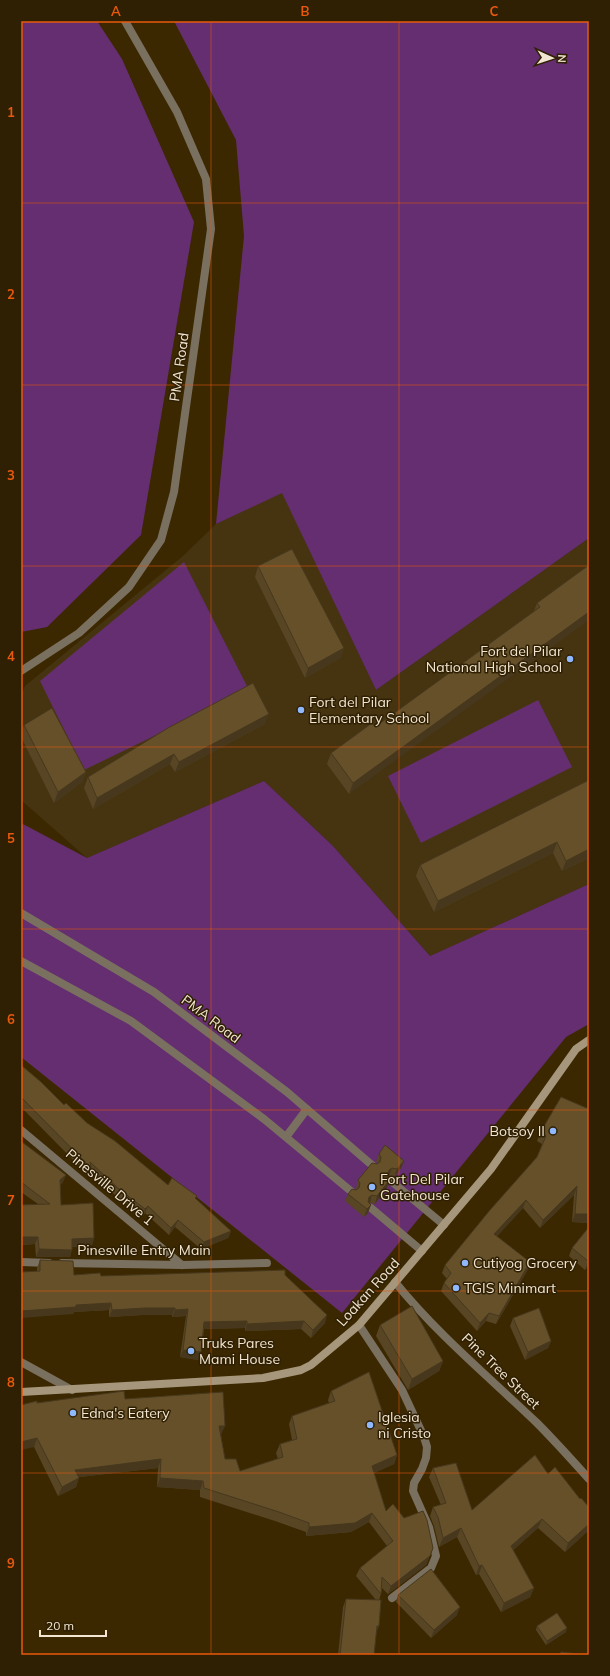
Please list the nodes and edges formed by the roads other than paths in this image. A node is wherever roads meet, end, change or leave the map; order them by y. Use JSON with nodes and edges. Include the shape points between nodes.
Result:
{"nodes":[{"id":1,"x":125,"y":21,"type":"edge"},
{"id":2,"x":21,"y":671,"type":"edge"},
{"id":3,"x":21,"y":913,"type":"edge"},
{"id":4,"x":21,"y":962,"type":"edge"},
{"id":5,"x":589,"y":1040,"type":"edge"},
{"id":6,"x":307,"y":1109,"type":"junction"},
{"id":7,"x":21,"y":1130,"type":"edge"},
{"id":8,"x":286,"y":1137,"type":"junction"},
{"id":9,"x":373,"y":1166,"type":"edge"},
{"id":10,"x":391,"y":1181,"type":"edge"},
{"id":11,"x":352,"y":1192,"type":"edge"},
{"id":12,"x":371,"y":1208,"type":"edge"},
{"id":13,"x":444,"y":1226,"type":"junction"},
{"id":14,"x":422,"y":1251,"type":"junction"},
{"id":15,"x":21,"y":1262,"type":"edge"},
{"id":16,"x":267,"y":1263,"type":"dead end"},
{"id":17,"x":182,"y":1265,"type":"junction"},
{"id":18,"x":395,"y":1282,"type":"junction"},
{"id":19,"x":359,"y":1325,"type":"junction"},
{"id":20,"x":21,"y":1362,"type":"edge"},
{"id":21,"x":72,"y":1390,"type":"junction"},
{"id":22,"x":21,"y":1392,"type":"edge"},
{"id":23,"x":589,"y":1479,"type":"edge"},
{"id":24,"x":392,"y":1598,"type":"edge"}],
"edges":[{"from":1,"to":2,"type":"street","name":"PMA Road","via":[[177,112],[206,178],[211,229],[174,492],[161,540],[129,587],[79,633]]},
{"from":3,"to":6,"type":"street","name":"PMA Road","via":[[154,992]]},
{"from":4,"to":8,"type":"street","via":[[131,1021]]},
{"from":5,"to":13,"type":"main road","name":"Loakan Road","via":[[576,1049],[491,1169]]},
{"from":6,"to":8,"type":"street"},
{"from":6,"to":9,"type":"street","name":"PMA Road"},
{"from":7,"to":17,"type":"street","name":"Pinesville Drive 1"},
{"from":8,"to":11,"type":"street"},
{"from":10,"to":13,"type":"street"},
{"from":12,"to":14,"type":"street"},
{"from":13,"to":14,"type":"main road","name":"Loakan Road"},
{"from":14,"to":18,"type":"main road","name":"Loakan Road"},
{"from":15,"to":17,"type":"street","name":"Pinesville Entry Main"},
{"from":16,"to":17,"type":"street","name":"Pinesville Entry Main"},
{"from":18,"to":19,"type":"main road","name":"Loakan Road"},
{"from":18,"to":23,"type":"street","name":"Pine Tree Street","via":[[476,1367],[538,1424]]},
{"from":19,"to":21,"type":"main road","name":"Loakan Road","via":[[311,1365],[300,1370],[264,1378]]},
{"from":19,"to":24,"type":"street","via":[[402,1390],[424,1437],[426,1447],[426,1458],[412,1491],[429,1527],[436,1556],[431,1568]]},
{"from":20,"to":21,"type":"street"},
{"from":21,"to":22,"type":"main road","name":"Loakan Road"}]}
